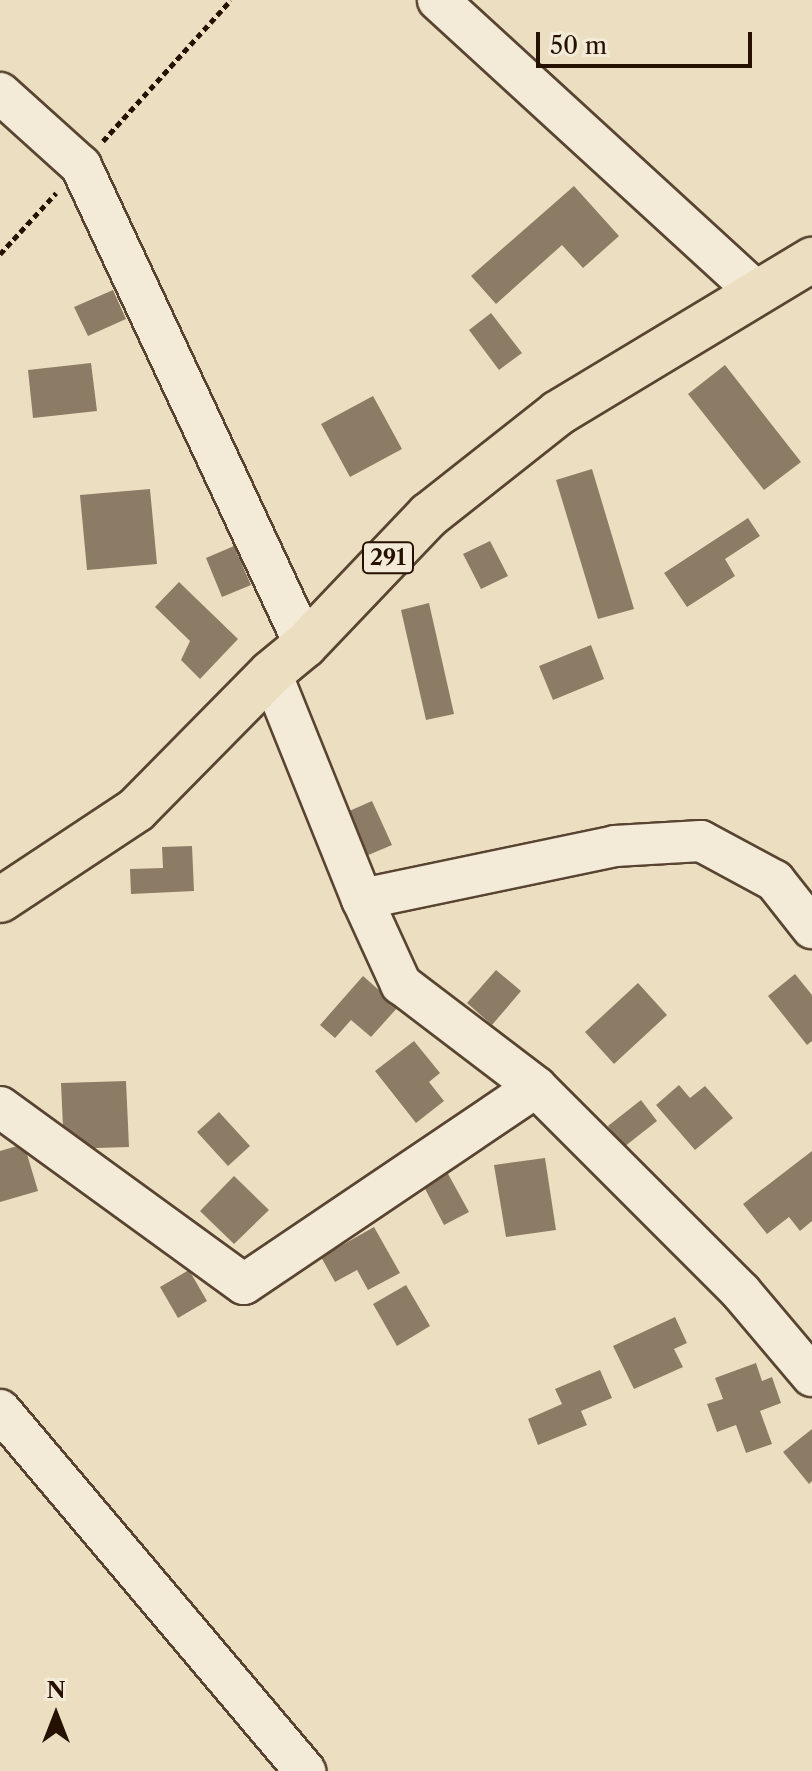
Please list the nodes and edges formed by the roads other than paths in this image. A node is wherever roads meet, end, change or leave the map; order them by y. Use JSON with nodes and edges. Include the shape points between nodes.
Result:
{"nodes":[{"id":1,"x":438,"y":0,"type":"edge"},
{"id":2,"x":0,"y":93,"type":"edge"},
{"id":3,"x":812,"y":260,"type":"edge"},
{"id":4,"x":758,"y":293,"type":"junction"},
{"id":5,"x":305,"y":645,"type":"junction"},
{"id":6,"x":271,"y":673,"type":"junction"},
{"id":7,"x":362,"y":899,"type":"junction"},
{"id":8,"x":1,"y":900,"type":"edge"},
{"id":9,"x":812,"y":928,"type":"edge"},
{"id":10,"x":536,"y":1087,"type":"junction"},
{"id":11,"x":0,"y":1107,"type":"edge"},
{"id":12,"x":812,"y":1376,"type":"edge"},
{"id":13,"x":0,"y":1410,"type":"edge"},
{"id":14,"x":305,"y":1771,"type":"edge"}],
"edges":[{"from":1,"to":4,"type":"street"},
{"from":2,"to":5,"type":"street","via":[[81,166]]},
{"from":3,"to":4,"type":"highway","number":"291"},
{"from":4,"to":5,"type":"highway","number":"291","via":[[558,413],[429,515]]},
{"from":5,"to":6,"type":"highway","number":"291"},
{"from":6,"to":7,"type":"street"},
{"from":6,"to":8,"type":"highway","number":"291","via":[[136,810]]},
{"from":7,"to":9,"type":"street","via":[[615,846],[701,841],[775,881]]},
{"from":7,"to":10,"type":"street","via":[[401,984]]},
{"from":10,"to":11,"type":"street","via":[[244,1284]]},
{"from":10,"to":12,"type":"street","via":[[741,1292]]},
{"from":13,"to":14,"type":"street"}]}
